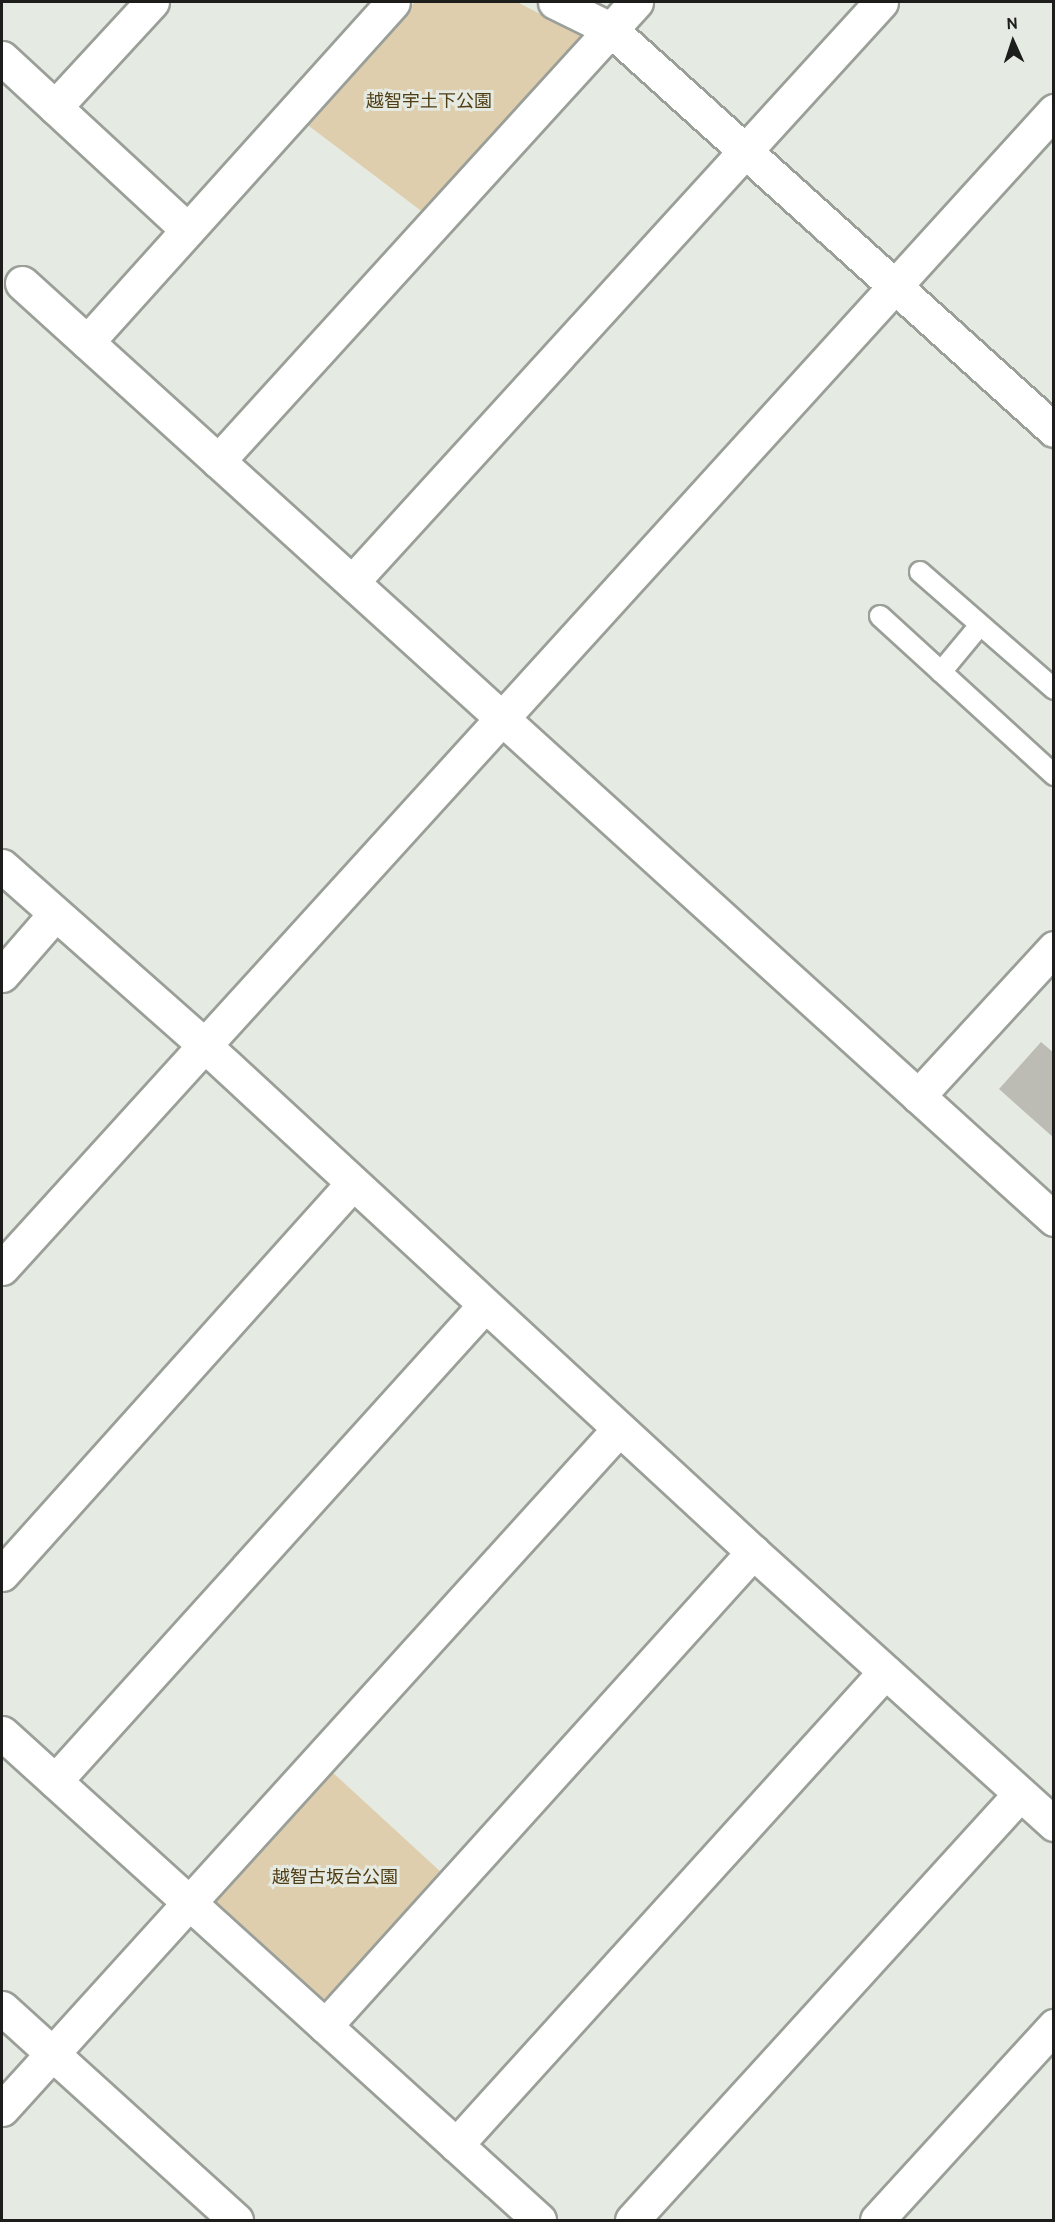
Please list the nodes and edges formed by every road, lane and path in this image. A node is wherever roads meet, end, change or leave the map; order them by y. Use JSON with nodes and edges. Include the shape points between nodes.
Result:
{"nodes":[{"id":1,"x":152,"y":2,"type":"edge"},
{"id":2,"x":393,"y":2,"type":"edge"},
{"id":3,"x":555,"y":2,"type":"edge"},
{"id":4,"x":636,"y":2,"type":"edge"},
{"id":5,"x":881,"y":2,"type":"edge"},
{"id":6,"x":610,"y":29,"type":"junction"},
{"id":7,"x":2,"y":58,"type":"edge"},
{"id":8,"x":55,"y":108,"type":"junction"},
{"id":9,"x":1053,"y":111,"type":"edge"},
{"id":10,"x":743,"y":151,"type":"junction"},
{"id":11,"x":188,"y":230,"type":"junction"},
{"id":12,"x":22,"y":283,"type":"dead end"},
{"id":13,"x":893,"y":287,"type":"junction"},
{"id":14,"x":87,"y":342,"type":"junction"},
{"id":15,"x":1050,"y":419,"type":"edge"},
{"id":16,"x":218,"y":461,"type":"junction"},
{"id":17,"x":920,"y":572,"type":"dead end"},
{"id":18,"x":352,"y":582,"type":"junction"},
{"id":19,"x":880,"y":616,"type":"dead end"},
{"id":20,"x":980,"y":625,"type":"junction"},
{"id":21,"x":941,"y":672,"type":"junction"},
{"id":22,"x":1053,"y":690,"type":"edge"},
{"id":23,"x":501,"y":718,"type":"junction"},
{"id":24,"x":1053,"y":775,"type":"edge"},
{"id":25,"x":2,"y":866,"type":"edge"},
{"id":26,"x":56,"y":914,"type":"junction"},
{"id":27,"x":1053,"y":948,"type":"edge"},
{"id":28,"x":2,"y":975,"type":"edge"},
{"id":29,"x":204,"y":1045,"type":"junction"},
{"id":30,"x":918,"y":1096,"type":"junction"},
{"id":31,"x":353,"y":1183,"type":"junction"},
{"id":32,"x":1053,"y":1219,"type":"edge"},
{"id":33,"x":2,"y":1268,"type":"edge"},
{"id":34,"x":485,"y":1305,"type":"junction"},
{"id":35,"x":619,"y":1429,"type":"junction"},
{"id":36,"x":753,"y":1552,"type":"junction"},
{"id":37,"x":2,"y":1574,"type":"edge"},
{"id":38,"x":885,"y":1672,"type":"junction"},
{"id":39,"x":2,"y":1733,"type":"edge"},
{"id":40,"x":55,"y":1781,"type":"junction"},
{"id":41,"x":1020,"y":1794,"type":"junction"},
{"id":42,"x":1053,"y":1824,"type":"edge"},
{"id":43,"x":189,"y":1902,"type":"junction"},
{"id":44,"x":2,"y":2008,"type":"edge"},
{"id":45,"x":325,"y":2026,"type":"junction"},
{"id":46,"x":1053,"y":2026,"type":"edge"},
{"id":47,"x":51,"y":2054,"type":"junction"},
{"id":48,"x":2,"y":2109,"type":"edge"},
{"id":49,"x":456,"y":2145,"type":"junction"},
{"id":50,"x":236,"y":2220,"type":"edge"},
{"id":51,"x":539,"y":2220,"type":"edge"},
{"id":52,"x":632,"y":2220,"type":"edge"},
{"id":53,"x":877,"y":2220,"type":"edge"}],
"edges":[{"from":1,"to":8,"type":"street"},
{"from":2,"to":11,"type":"street"},
{"from":3,"to":6,"type":"street"},
{"from":4,"to":6,"type":"street"},
{"from":5,"to":10,"type":"street"},
{"from":6,"to":10,"type":"street"},
{"from":6,"to":16,"type":"street"},
{"from":7,"to":8,"type":"street"},
{"from":8,"to":11,"type":"street"},
{"from":9,"to":13,"type":"street"},
{"from":10,"to":13,"type":"street"},
{"from":10,"to":18,"type":"street"},
{"from":11,"to":14,"type":"street"},
{"from":12,"to":14,"type":"street"},
{"from":13,"to":15,"type":"street"},
{"from":13,"to":23,"type":"street"},
{"from":14,"to":16,"type":"street"},
{"from":16,"to":18,"type":"street"},
{"from":17,"to":20,"type":"lane"},
{"from":18,"to":23,"type":"street"},
{"from":19,"to":21,"type":"lane"},
{"from":20,"to":21,"type":"lane"},
{"from":20,"to":22,"type":"lane"},
{"from":21,"to":24,"type":"lane"},
{"from":23,"to":29,"type":"street"},
{"from":23,"to":30,"type":"street"},
{"from":25,"to":26,"type":"street"},
{"from":26,"to":28,"type":"street"},
{"from":26,"to":29,"type":"street"},
{"from":27,"to":30,"type":"street"},
{"from":29,"to":31,"type":"street"},
{"from":29,"to":33,"type":"street"},
{"from":30,"to":32,"type":"street"},
{"from":31,"to":34,"type":"street"},
{"from":31,"to":37,"type":"street"},
{"from":34,"to":35,"type":"street"},
{"from":34,"to":40,"type":"street"},
{"from":35,"to":36,"type":"street"},
{"from":35,"to":43,"type":"street"},
{"from":36,"to":38,"type":"street"},
{"from":36,"to":45,"type":"street"},
{"from":38,"to":41,"type":"street"},
{"from":38,"to":49,"type":"street"},
{"from":39,"to":40,"type":"street"},
{"from":40,"to":43,"type":"street"},
{"from":41,"to":42,"type":"street"},
{"from":41,"to":52,"type":"street"},
{"from":43,"to":45,"type":"street"},
{"from":43,"to":47,"type":"street"},
{"from":44,"to":47,"type":"street"},
{"from":45,"to":49,"type":"street"},
{"from":46,"to":53,"type":"street"},
{"from":47,"to":48,"type":"street"},
{"from":47,"to":50,"type":"street"},
{"from":49,"to":51,"type":"street"}]}
